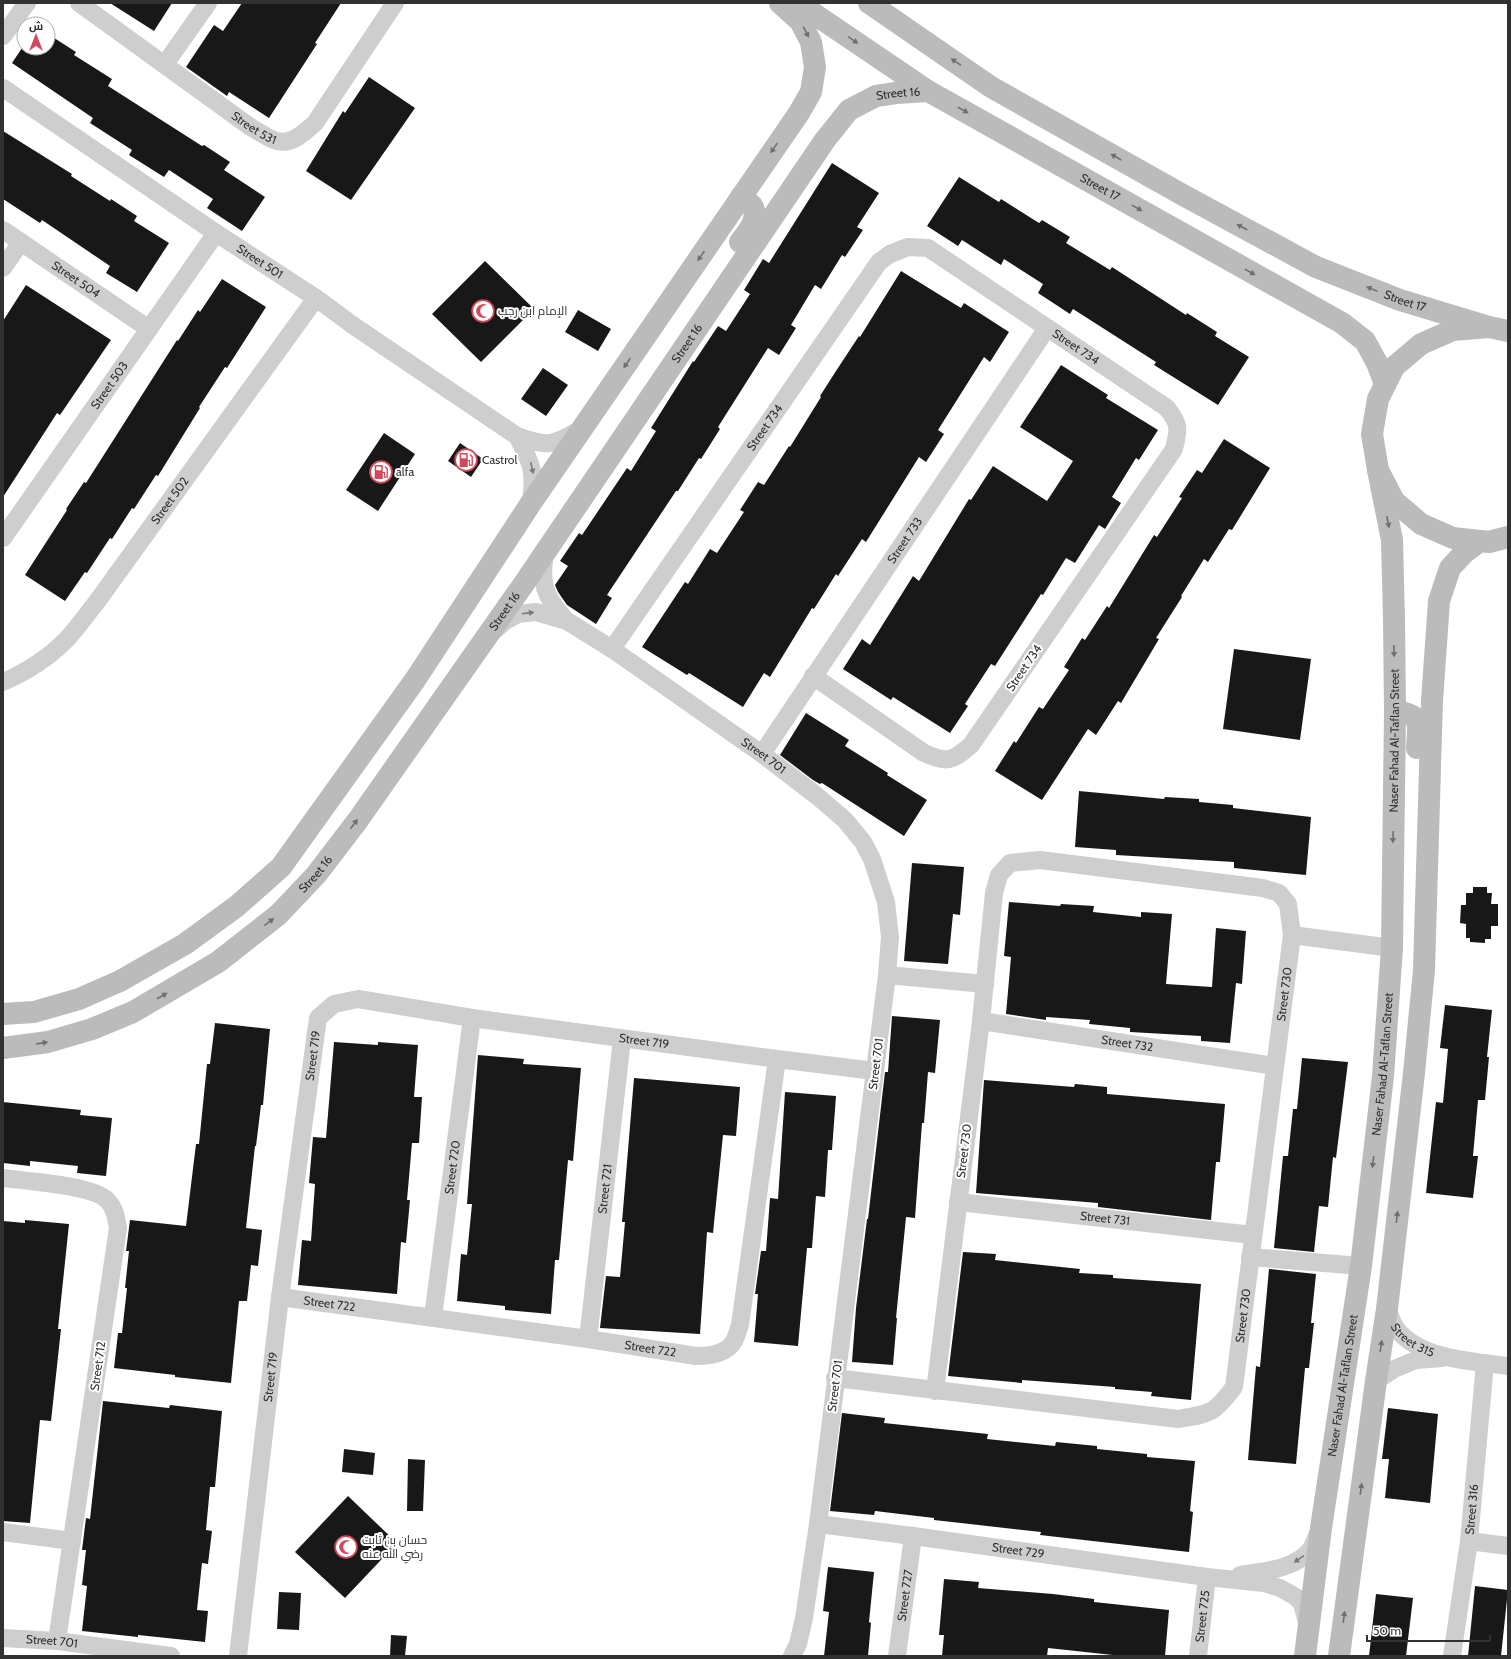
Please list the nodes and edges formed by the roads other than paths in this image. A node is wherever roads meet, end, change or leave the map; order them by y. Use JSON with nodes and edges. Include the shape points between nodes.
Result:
{"nodes":[{"id":1,"x":27,"y":3,"type":"edge"},
{"id":2,"x":79,"y":3,"type":"edge"},
{"id":3,"x":208,"y":3,"type":"edge"},
{"id":4,"x":395,"y":3,"type":"edge"},
{"id":5,"x":780,"y":3,"type":"edge"},
{"id":6,"x":798,"y":3,"type":"edge"},
{"id":7,"x":870,"y":3,"type":"edge"},
{"id":8,"x":3,"y":36,"type":"edge"},
{"id":9,"x":166,"y":64,"type":"junction"},
{"id":10,"x":3,"y":88,"type":"edge"},
{"id":11,"x":928,"y":91,"type":"junction"},
{"id":12,"x":741,"y":197,"type":"junction"},
{"id":13,"x":3,"y":230,"type":"edge"},
{"id":14,"x":216,"y":233,"type":"junction"},
{"id":15,"x":21,"y":242,"type":"junction"},
{"id":16,"x":3,"y":268,"type":"edge"},
{"id":17,"x":316,"y":298,"type":"junction"},
{"id":18,"x":1047,"y":328,"type":"junction"},
{"id":19,"x":149,"y":329,"type":"junction"},
{"id":20,"x":1501,"y":329,"type":"edge"},
{"id":21,"x":1385,"y":384,"type":"junction"},
{"id":22,"x":657,"y":386,"type":"junction"},
{"id":23,"x":582,"y":429,"type":"junction"},
{"id":24,"x":517,"y":436,"type":"junction"},
{"id":25,"x":1378,"y":470,"type":"junction"},
{"id":26,"x":530,"y":503,"type":"junction"},
{"id":27,"x":3,"y":538,"type":"edge"},
{"id":28,"x":1499,"y":539,"type":"edge"},
{"id":29,"x":545,"y":552,"type":"junction"},
{"id":30,"x":567,"y":621,"type":"junction"},
{"id":31,"x":484,"y":640,"type":"junction"},
{"id":32,"x":612,"y":649,"type":"junction"},
{"id":33,"x":813,"y":676,"type":"junction"},
{"id":34,"x":3,"y":682,"type":"edge"},
{"id":35,"x":1395,"y":712,"type":"junction"},
{"id":36,"x":762,"y":754,"type":"junction"},
{"id":37,"x":1428,"y":833,"type":"junction"},
{"id":38,"x":1292,"y":935,"type":"junction"},
{"id":39,"x":1392,"y":948,"type":"junction"},
{"id":40,"x":887,"y":975,"type":"junction"},
{"id":41,"x":985,"y":984,"type":"junction"},
{"id":42,"x":3,"y":1014,"type":"edge"},
{"id":43,"x":472,"y":1018,"type":"junction"},
{"id":44,"x":981,"y":1021,"type":"junction"},
{"id":45,"x":622,"y":1039,"type":"junction"},
{"id":46,"x":3,"y":1048,"type":"edge"},
{"id":47,"x":777,"y":1060,"type":"junction"},
{"id":48,"x":1274,"y":1066,"type":"junction"},
{"id":49,"x":875,"y":1071,"type":"junction"},
{"id":50,"x":3,"y":1178,"type":"edge"},
{"id":51,"x":958,"y":1202,"type":"junction"},
{"id":52,"x":1253,"y":1235,"type":"junction"},
{"id":53,"x":1250,"y":1258,"type":"junction"},
{"id":54,"x":1361,"y":1266,"type":"junction"},
{"id":55,"x":280,"y":1296,"type":"junction"},
{"id":56,"x":1387,"y":1309,"type":"junction"},
{"id":57,"x":433,"y":1317,"type":"junction"},
{"id":58,"x":588,"y":1339,"type":"junction"},
{"id":59,"x":1449,"y":1357,"type":"junction"},
{"id":60,"x":1485,"y":1363,"type":"junction"},
{"id":61,"x":1508,"y":1366,"type":"edge"},
{"id":62,"x":835,"y":1378,"type":"junction"},
{"id":63,"x":1376,"y":1382,"type":"junction"},
{"id":64,"x":935,"y":1391,"type":"junction"},
{"id":65,"x":818,"y":1524,"type":"junction"},
{"id":66,"x":1321,"y":1528,"type":"junction"},
{"id":67,"x":3,"y":1532,"type":"edge"},
{"id":68,"x":913,"y":1536,"type":"junction"},
{"id":69,"x":72,"y":1541,"type":"junction"},
{"id":70,"x":1469,"y":1541,"type":"junction"},
{"id":71,"x":1508,"y":1546,"type":"edge"},
{"id":72,"x":1213,"y":1578,"type":"junction"},
{"id":73,"x":1308,"y":1628,"type":"junction"},
{"id":74,"x":3,"y":1638,"type":"edge"},
{"id":75,"x":57,"y":1641,"type":"junction"},
{"id":76,"x":171,"y":1656,"type":"edge"},
{"id":77,"x":238,"y":1656,"type":"edge"},
{"id":78,"x":792,"y":1656,"type":"edge"},
{"id":79,"x":897,"y":1656,"type":"edge"},
{"id":80,"x":1198,"y":1656,"type":"edge"},
{"id":81,"x":1305,"y":1656,"type":"edge"},
{"id":82,"x":1339,"y":1656,"type":"edge"},
{"id":83,"x":1452,"y":1656,"type":"edge"}],
"edges":[{"from":1,"to":8,"type":"street"},
{"from":2,"to":9,"type":"street","name":"Street 531"},
{"from":3,"to":9,"type":"street"},
{"from":4,"to":9,"type":"street","name":"Street 531","via":[[315,123],[300,136],[285,142],[270,139],[249,126]]},
{"from":5,"to":12,"type":"street","one_way":true,"via":[[800,21],[811,42],[815,67],[811,92]]},
{"from":6,"to":11,"type":"street","name":"Street 17","one_way":true},
{"from":20,"to":7,"type":"street","name":"Street 17","one_way":true,"via":[[1400,300],[1316,267],[991,87]]},
{"from":10,"to":14,"type":"street","name":"Street 501"},
{"from":11,"to":21,"type":"street","name":"Street 17","one_way":true,"via":[[1342,323],[1365,341]]},
{"from":11,"to":22,"type":"street","name":"Street 16","via":[[876,96],[849,110],[825,140]]},
{"from":12,"to":22,"type":"street","via":[[753,206],[755,216],[750,228],[676,333]]},
{"from":12,"to":23,"type":"street","one_way":true},
{"from":13,"to":15,"type":"street","name":"Street 504"},
{"from":14,"to":17,"type":"street","name":"Street 501"},
{"from":14,"to":19,"type":"street","name":"Street 503"},
{"from":15,"to":16,"type":"street"},
{"from":15,"to":19,"type":"street","name":"Street 504"},
{"from":17,"to":24,"type":"street","name":"Street 501"},
{"from":17,"to":34,"type":"street","name":"Street 502","via":[[66,641],[26,672]]},
{"from":18,"to":32,"type":"street","name":"Street 734","via":[[928,248],[908,247],[890,254],[879,262]]},
{"from":18,"to":33,"type":"street","name":"Street 733"},
{"from":18,"to":33,"type":"street","name":"Street 734","via":[[1167,408],[1176,420],[1178,431],[1174,449],[971,745],[956,758],[940,760],[924,753]]},
{"from":19,"to":27,"type":"street","name":"Street 503"},
{"from":20,"to":21,"type":"street","name":"Naser Fahad Al-Taflan Street","via":[[1453,330],[1421,344],[1394,367]]},
{"from":21,"to":25,"type":"street","name":"Naser Fahad Al-Taflan Street","via":[[1378,398],[1372,434]]},
{"from":22,"to":29,"type":"street","name":"Street 16"},
{"from":23,"to":24,"type":"street","name":"Street 501","via":[[560,442],[550,444],[533,442]]},
{"from":23,"to":26,"type":"street"},
{"from":24,"to":26,"type":"street","name":"Street 501","one_way":true,"via":[[530,462],[533,476]]},
{"from":25,"to":28,"type":"street","via":[[1394,501],[1421,524],[1453,538]]},
{"from":25,"to":35,"type":"street","name":"Naser Fahad Al-Taflan Street","one_way":true,"via":[[1392,540]]},
{"from":26,"to":42,"type":"street","via":[[415,680],[281,867],[237,906],[185,944],[120,980],[79,999],[34,1012]]},
{"from":28,"to":37,"type":"street","via":[[1464,553],[1450,568],[1439,601],[1432,701]]},
{"from":29,"to":30,"type":"street","name":"Street 701","via":[[542,573],[546,592],[553,606]]},
{"from":29,"to":31,"type":"street","name":"Street 16"},
{"from":31,"to":30,"type":"street","name":"Street 701","one_way":true,"via":[[505,621],[518,614],[536,612]]},
{"from":30,"to":32,"type":"street","name":"Street 701"},
{"from":46,"to":31,"type":"street","name":"Street 16","one_way":true,"via":[[48,1042],[92,1029],[133,1012],[218,962],[278,915],[316,875],[358,820]]},
{"from":32,"to":36,"type":"street","name":"Street 701"},
{"from":33,"to":36,"type":"street","name":"Street 733"},
{"from":35,"to":37,"type":"street","via":[[1406,712],[1414,716],[1418,723],[1415,816]]},
{"from":35,"to":39,"type":"street","name":"Naser Fahad Al-Taflan Street","one_way":true},
{"from":36,"to":40,"type":"street","name":"Street 701","via":[[845,820],[872,859],[886,902],[890,937]]},
{"from":56,"to":37,"type":"street","one_way":true,"via":[[1424,970]]},
{"from":38,"to":39,"type":"street"},
{"from":38,"to":41,"type":"street","name":"Street 730","via":[[1288,904],[1279,893],[1262,888],[1040,860],[1010,863],[1000,875],[994,893]]},
{"from":38,"to":48,"type":"street","name":"Street 730"},
{"from":39,"to":54,"type":"street","name":"Naser Fahad Al-Taflan Street","one_way":true,"via":[[1383,1076]]},
{"from":40,"to":41,"type":"street"},
{"from":40,"to":49,"type":"street","name":"Street 701"},
{"from":41,"to":44,"type":"street","name":"Street 730"},
{"from":43,"to":45,"type":"street","name":"Street 719"},
{"from":43,"to":55,"type":"street","name":"Street 719","via":[[358,999],[334,1004],[318,1018]]},
{"from":43,"to":57,"type":"street","name":"Street 720"},
{"from":44,"to":48,"type":"street","name":"Street 732"},
{"from":44,"to":51,"type":"street","name":"Street 730"},
{"from":45,"to":47,"type":"street","name":"Street 719"},
{"from":45,"to":58,"type":"street","name":"Street 721"},
{"from":47,"to":49,"type":"street","name":"Street 719"},
{"from":47,"to":58,"type":"street","name":"Street 722","via":[[740,1325],[734,1342],[712,1356],[696,1356]]},
{"from":48,"to":52,"type":"street","name":"Street 730"},
{"from":49,"to":62,"type":"street","name":"Street 701"},
{"from":50,"to":69,"type":"street","name":"Street 712","via":[[86,1190],[106,1199],[116,1212],[118,1228]]},
{"from":51,"to":52,"type":"street","name":"Street 731"},
{"from":51,"to":64,"type":"street","name":"Street 730"},
{"from":52,"to":53,"type":"street","name":"Street 730"},
{"from":53,"to":54,"type":"street"},
{"from":53,"to":64,"type":"street","name":"Street 730","via":[[1234,1387],[1220,1405],[1205,1415],[1178,1419]]},
{"from":54,"to":66,"type":"street","name":"Naser Fahad Al-Taflan Street"},
{"from":55,"to":57,"type":"street","name":"Street 722"},
{"from":55,"to":77,"type":"street","name":"Street 719"},
{"from":56,"to":59,"type":"street","name":"Street 315","via":[[1398,1330],[1416,1346]]},
{"from":63,"to":56,"type":"street","one_way":true},
{"from":57,"to":58,"type":"street","name":"Street 722"},
{"from":59,"to":60,"type":"street","name":"Street 315"},
{"from":59,"to":63,"type":"street","name":"Street 315","via":[[1416,1360],[1394,1369]]},
{"from":60,"to":61,"type":"street","name":"Street 315"},
{"from":60,"to":70,"type":"street","name":"Street 316"},
{"from":62,"to":64,"type":"street","name":"Street 730"},
{"from":62,"to":65,"type":"street","name":"Street 701"},
{"from":82,"to":63,"type":"street","one_way":true},
{"from":65,"to":68,"type":"street","name":"Street 729"},
{"from":65,"to":78,"type":"street","name":"Street 701","via":[[804,1618],[798,1644]]},
{"from":66,"to":72,"type":"street","name":"Street 729","one_way":true,"via":[[1311,1549],[1298,1561],[1280,1568]]},
{"from":66,"to":73,"type":"street","name":"Naser Fahad Al-Taflan Street"},
{"from":67,"to":69,"type":"street"},
{"from":68,"to":72,"type":"street","name":"Street 729"},
{"from":68,"to":79,"type":"street","name":"Street 727"},
{"from":69,"to":75,"type":"street","name":"Street 712"},
{"from":70,"to":71,"type":"street"},
{"from":70,"to":83,"type":"street","name":"Street 316"},
{"from":72,"to":73,"type":"street","name":"Street 729","via":[[1264,1583],[1280,1588],[1296,1597],[1302,1604]]},
{"from":72,"to":80,"type":"street","name":"Street 725"},
{"from":73,"to":81,"type":"street","name":"Naser Fahad Al-Taflan Street"},
{"from":74,"to":75,"type":"street","name":"Street 701"},
{"from":75,"to":76,"type":"street","name":"Street 701"}]}
